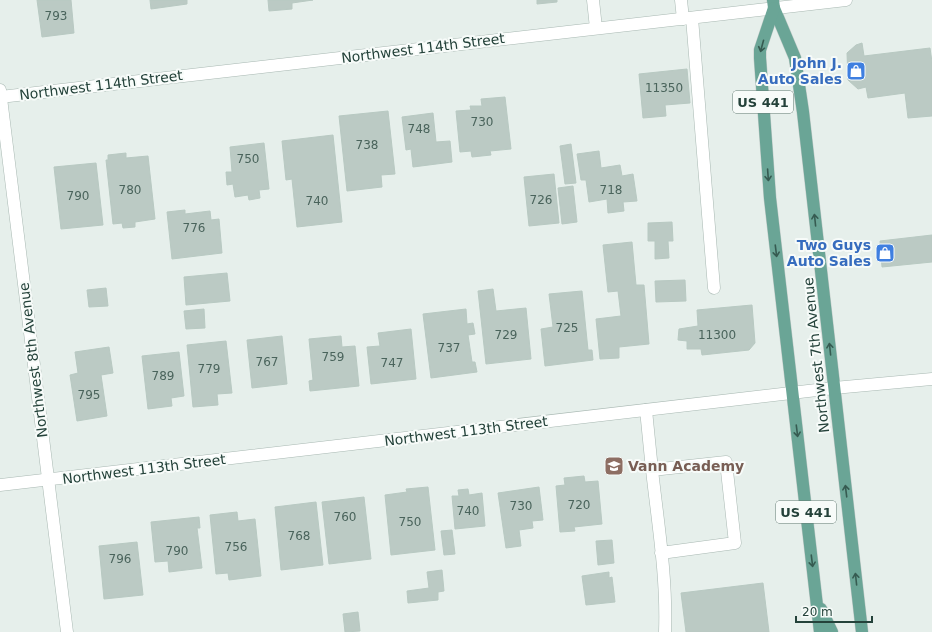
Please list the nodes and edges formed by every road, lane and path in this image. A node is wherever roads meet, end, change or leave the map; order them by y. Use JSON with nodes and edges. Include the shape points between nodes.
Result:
{"nodes":[{"id":1,"x":593,"y":0,"type":"edge"},
{"id":2,"x":681,"y":0,"type":"edge"},
{"id":3,"x":846,"y":0,"type":"edge"},
{"id":4,"x":773,"y":4,"type":"edge"},
{"id":5,"x":687,"y":18,"type":"junction"},
{"id":6,"x":596,"y":28,"type":"junction"},
{"id":7,"x":0,"y":94,"type":"edge"},
{"id":8,"x":714,"y":288,"type":"dead end"},
{"id":9,"x":932,"y":379,"type":"edge"},
{"id":10,"x":834,"y":388,"type":"junction"},
{"id":11,"x":792,"y":393,"type":"junction"},
{"id":12,"x":646,"y":410,"type":"junction"},
{"id":13,"x":652,"y":470,"type":"junction"},
{"id":14,"x":47,"y":480,"type":"junction"},
{"id":15,"x":0,"y":485,"type":"edge"},
{"id":16,"x":661,"y":553,"type":"junction"},
{"id":17,"x":816,"y":599,"type":"junction"},
{"id":18,"x":67,"y":632,"type":"edge"},
{"id":19,"x":665,"y":632,"type":"edge"},
{"id":20,"x":820,"y":632,"type":"edge"},
{"id":21,"x":832,"y":632,"type":"edge"},
{"id":22,"x":862,"y":632,"type":"edge"}],
"edges":[{"from":1,"to":6,"type":"street"},
{"from":2,"to":5,"type":"street"},
{"from":3,"to":4,"type":"street","name":"Northwest 114th Street"},
{"from":4,"to":5,"type":"street","name":"Northwest 114th Street"},
{"from":10,"to":4,"type":"main road","name":"Northwest 7th Avenue","number":"US 441","one_way":true,"via":[[804,112],[795,58]]},
{"from":4,"to":11,"type":"main road","name":"Northwest 7th Avenue","number":"US 441","one_way":true,"via":[[760,58],[770,198]]},
{"from":5,"to":6,"type":"street","name":"Northwest 114th Street"},
{"from":5,"to":8,"type":"street"},
{"from":6,"to":7,"type":"street","name":"Northwest 114th Street"},
{"from":7,"to":14,"type":"street","name":"Northwest 8th Avenue"},
{"from":9,"to":10,"type":"street","name":"Northwest 113th Street"},
{"from":10,"to":11,"type":"street","name":"Northwest 113th Street"},
{"from":22,"to":10,"type":"main road","name":"Northwest 7th Avenue","number":"US 441","one_way":true},
{"from":11,"to":12,"type":"street","name":"Northwest 113th Street"},
{"from":11,"to":17,"type":"main road","name":"Northwest 7th Avenue","number":"US 441","one_way":true},
{"from":12,"to":13,"type":"street"},
{"from":12,"to":14,"type":"street","name":"Northwest 113th Street"},
{"from":13,"to":16,"type":"street"},
{"from":13,"to":16,"type":"street","via":[[726,462],[735,543]]},
{"from":14,"to":15,"type":"street","name":"Northwest 113th Street"},
{"from":14,"to":18,"type":"street","name":"Northwest 8th Avenue"},
{"from":16,"to":19,"type":"street","via":[[666,604]]},
{"from":17,"to":20,"type":"main road","name":"Northwest 7th Avenue","number":"US 441"},
{"from":17,"to":21,"type":"main road"}]}
